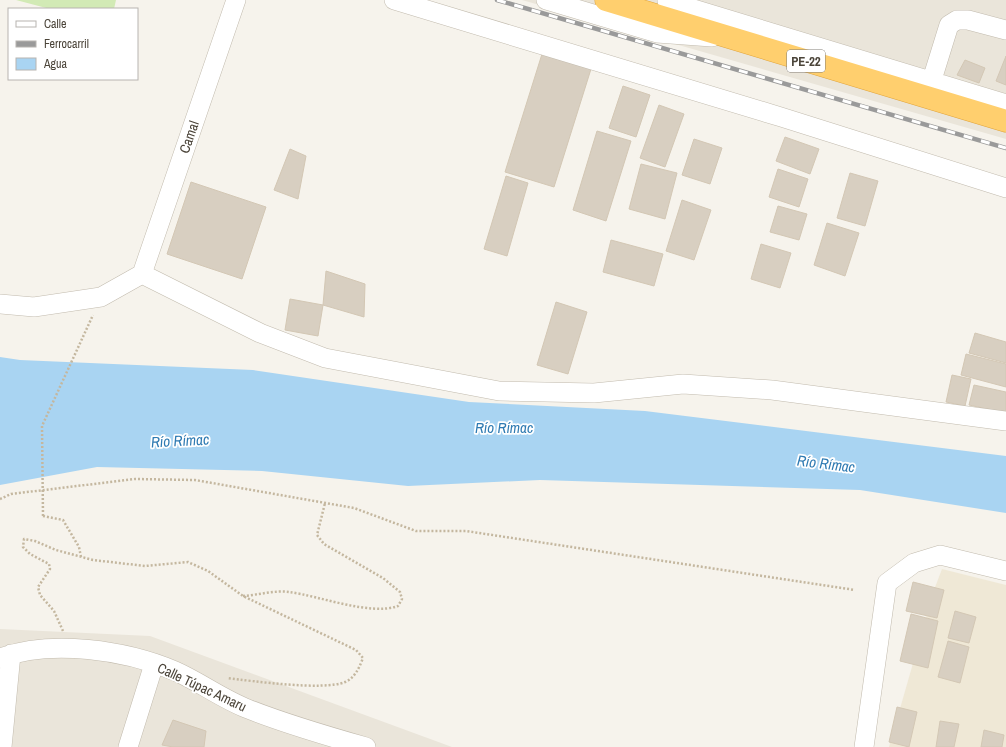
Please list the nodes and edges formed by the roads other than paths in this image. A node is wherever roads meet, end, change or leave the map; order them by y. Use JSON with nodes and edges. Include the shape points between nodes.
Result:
{"nodes":[{"id":1,"x":236,"y":0,"type":"edge"},
{"id":2,"x":394,"y":0,"type":"edge"},
{"id":3,"x":546,"y":0,"type":"edge"},
{"id":4,"x":606,"y":0,"type":"edge"},
{"id":5,"x":664,"y":1,"type":"edge"},
{"id":6,"x":1006,"y":30,"type":"edge"},
{"id":7,"x":732,"y":39,"type":"junction"},
{"id":8,"x":931,"y":91,"type":"junction"},
{"id":9,"x":1006,"y":104,"type":"edge"},
{"id":10,"x":1006,"y":121,"type":"edge"},
{"id":11,"x":1006,"y":188,"type":"edge"},
{"id":12,"x":142,"y":274,"type":"junction"},
{"id":13,"x":0,"y":304,"type":"edge"},
{"id":14,"x":1006,"y":421,"type":"edge"},
{"id":15,"x":1006,"y":571,"type":"edge"},
{"id":16,"x":5,"y":656,"type":"edge"},
{"id":17,"x":154,"y":664,"type":"junction"},
{"id":18,"x":2,"y":747,"type":"edge"},
{"id":19,"x":128,"y":747,"type":"edge"},
{"id":20,"x":366,"y":747,"type":"edge"},
{"id":21,"x":864,"y":747,"type":"edge"}],
"edges":[{"from":1,"to":12,"type":"street","name":"Camal"},
{"from":2,"to":11,"type":"street","via":[[781,116]]},
{"from":3,"to":7,"type":"street","via":[[657,33]]},
{"from":4,"to":7,"type":"highway","number":"PE-22"},
{"from":5,"to":7,"type":"street"},
{"from":5,"to":8,"type":"street"},
{"from":6,"to":8,"type":"street","via":[[976,21],[957,20],[950,26]]},
{"from":7,"to":8,"type":"highway","number":"PE-22"},
{"from":8,"to":9,"type":"street"},
{"from":8,"to":10,"type":"highway","number":"PE-22"},
{"from":12,"to":13,"type":"street","via":[[101,297],[34,307]]},
{"from":12,"to":14,"type":"street","via":[[260,333],[325,358],[499,390],[594,393],[683,384],[772,390]]},
{"from":15,"to":21,"type":"street","via":[[940,555],[914,563],[887,583]]},
{"from":16,"to":17,"type":"street","name":"Calle Túpac Amaru","via":[[40,648],[70,648],[104,652]]},
{"from":16,"to":18,"type":"street"},
{"from":17,"to":19,"type":"street"},
{"from":17,"to":20,"type":"street","name":"Calle Túpac Amaru","via":[[176,672],[247,709]]}]}
